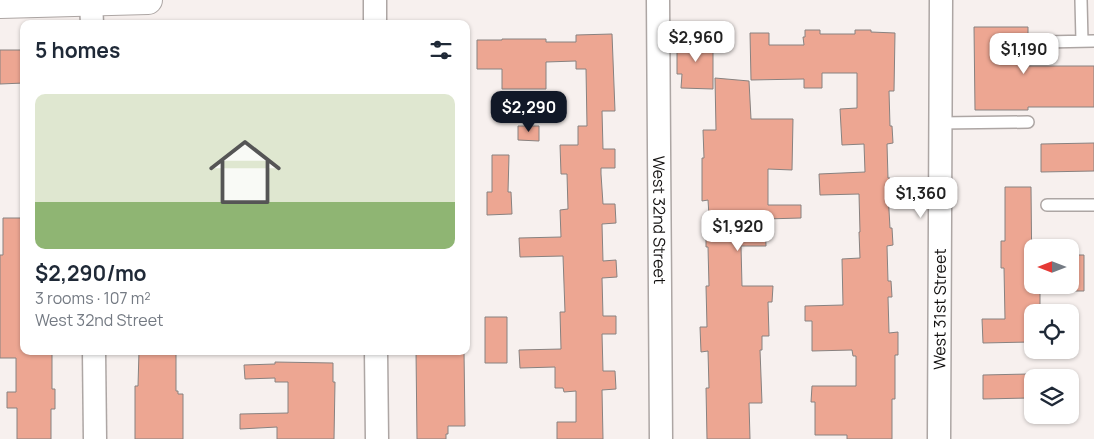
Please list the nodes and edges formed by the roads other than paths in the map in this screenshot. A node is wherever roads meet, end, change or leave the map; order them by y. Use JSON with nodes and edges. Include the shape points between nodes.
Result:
{"nodes":[{"id":1,"x":146,"y":0,"type":"edge"},
{"id":2,"x":375,"y":0,"type":"edge"},
{"id":3,"x":658,"y":0,"type":"edge"},
{"id":4,"x":941,"y":0,"type":"edge"},
{"id":5,"x":1081,"y":0,"type":"edge"},
{"id":6,"x":0,"y":4,"type":"edge"},
{"id":7,"x":91,"y":13,"type":"edge"},
{"id":8,"x":375,"y":20,"type":"edge"},
{"id":9,"x":1082,"y":41,"type":"junction"},
{"id":10,"x":1094,"y":41,"type":"edge"},
{"id":11,"x":1044,"y":42,"type":"dead end"},
{"id":12,"x":1028,"y":122,"type":"dead end"},
{"id":13,"x":940,"y":123,"type":"junction"},
{"id":14,"x":1047,"y":205,"type":"dead end"},
{"id":15,"x":1094,"y":205,"type":"edge"},
{"id":16,"x":94,"y":355,"type":"edge"},
{"id":17,"x":376,"y":355,"type":"edge"},
{"id":18,"x":95,"y":439,"type":"edge"},
{"id":19,"x":377,"y":439,"type":"edge"},
{"id":20,"x":661,"y":439,"type":"edge"},
{"id":21,"x":939,"y":439,"type":"edge"}],
"edges":[{"from":1,"to":7,"type":"main road"},
{"from":2,"to":8,"type":"street"},
{"from":3,"to":20,"type":"street","name":"West 32nd Street"},
{"from":4,"to":13,"type":"street","name":"West 31st Street"},
{"from":5,"to":9,"type":"lane"},
{"from":6,"to":7,"type":"main road"},
{"from":9,"to":10,"type":"lane"},
{"from":9,"to":11,"type":"lane"},
{"from":12,"to":13,"type":"lane"},
{"from":13,"to":21,"type":"street","name":"West 31st Street"},
{"from":14,"to":15,"type":"lane"},
{"from":16,"to":18,"type":"street"},
{"from":17,"to":19,"type":"street"}]}
